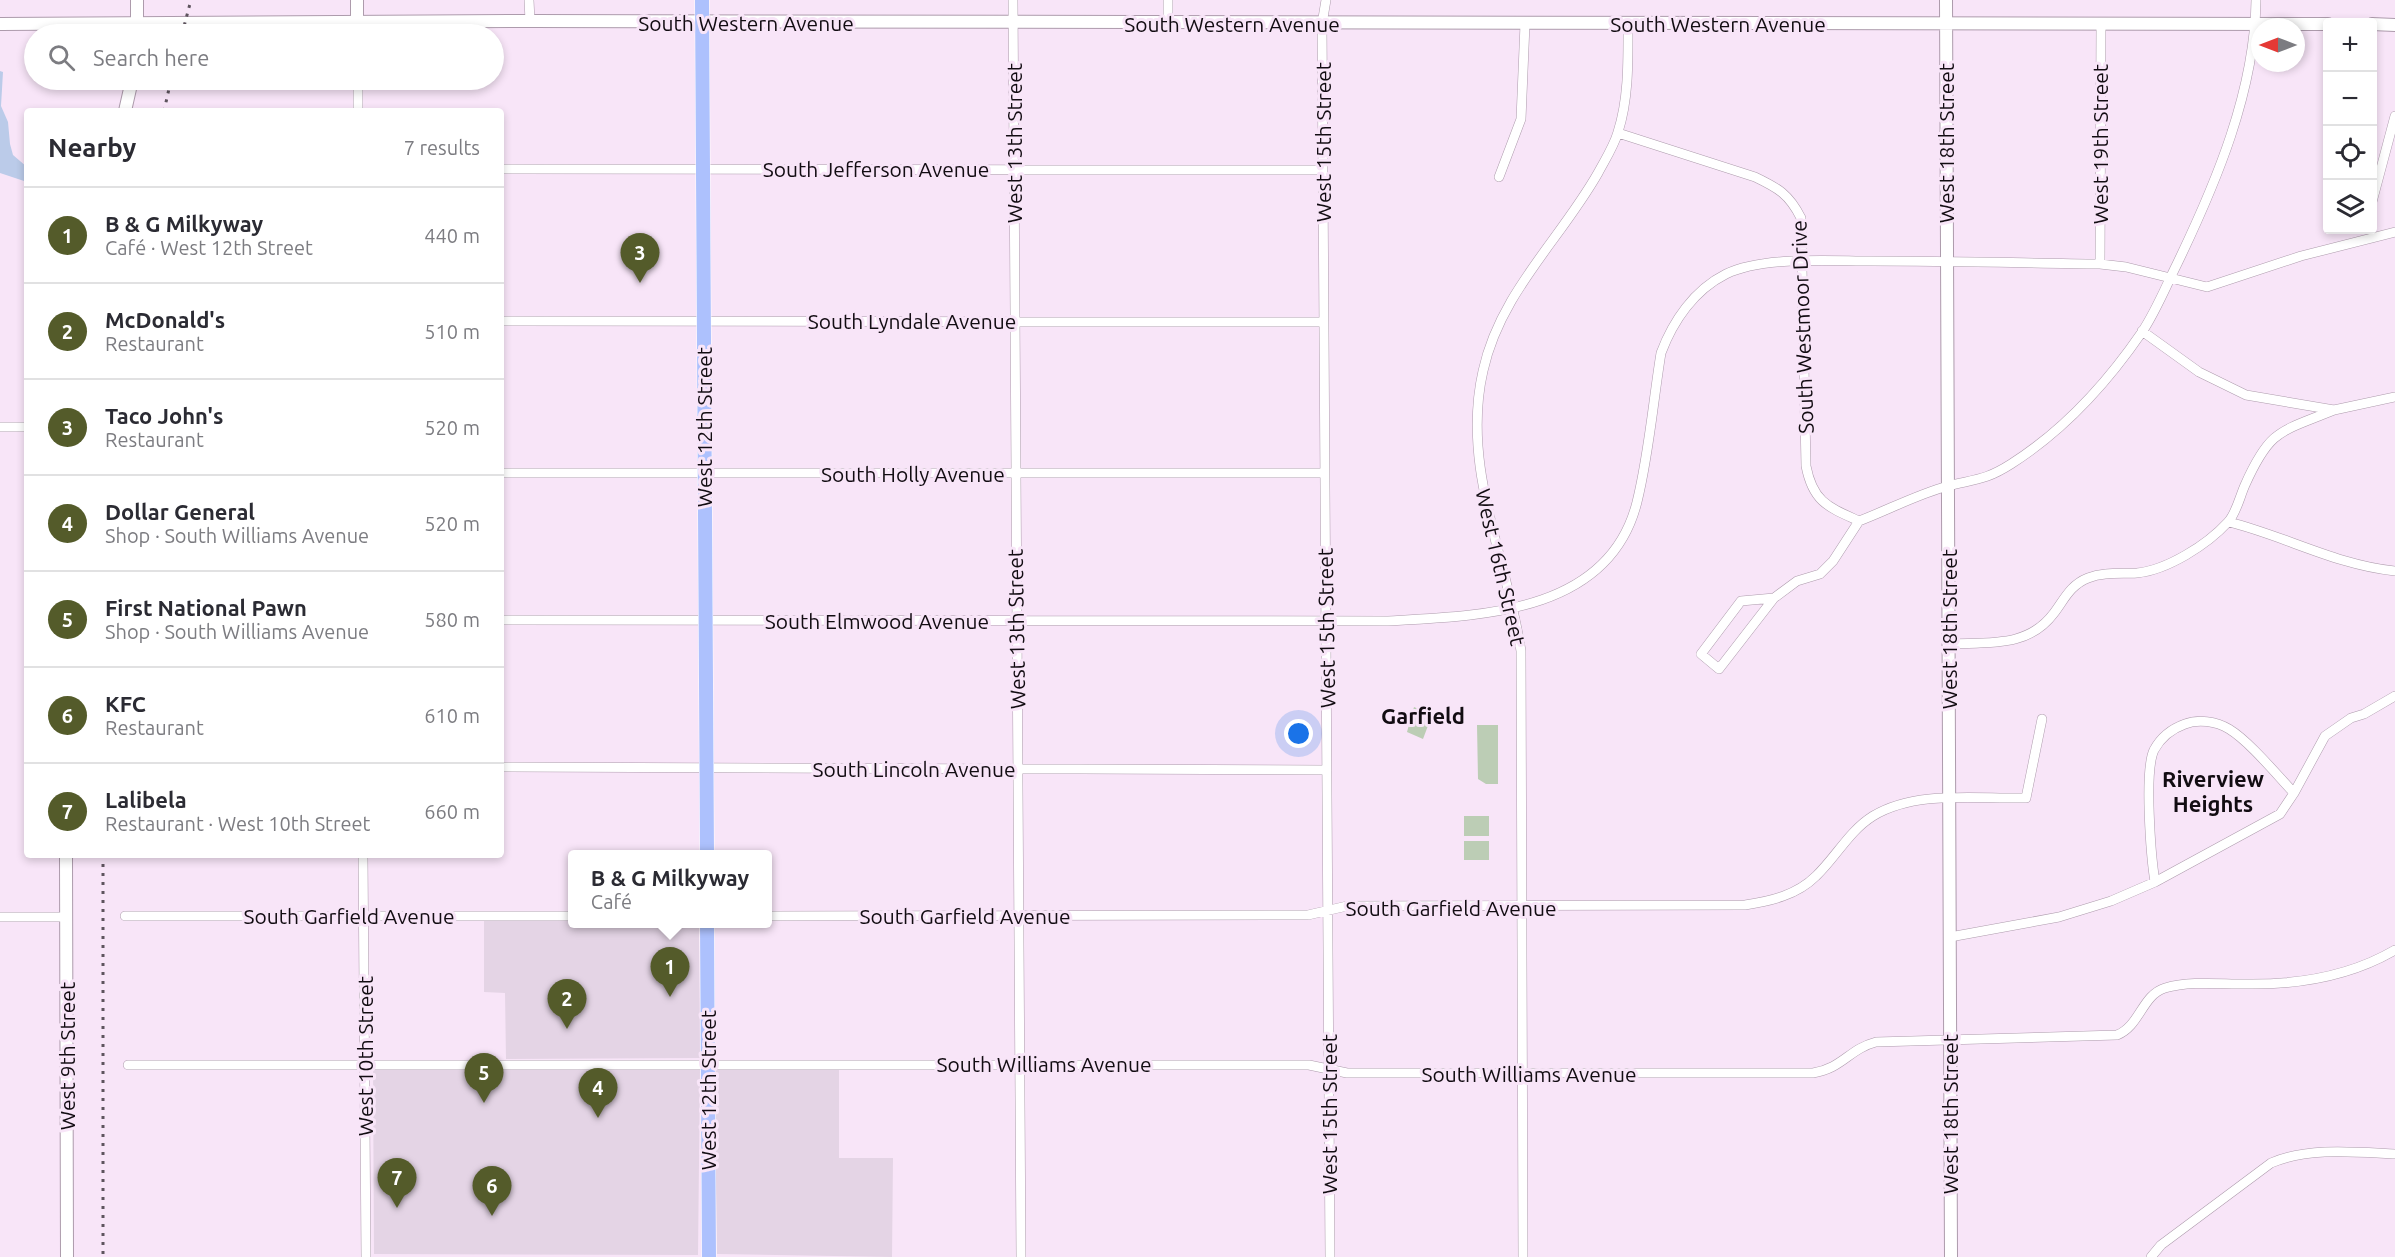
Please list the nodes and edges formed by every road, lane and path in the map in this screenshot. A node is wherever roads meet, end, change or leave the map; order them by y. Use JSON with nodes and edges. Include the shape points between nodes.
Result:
{"nodes":[{"id":1,"x":137,"y":0,"type":"edge"},
{"id":2,"x":357,"y":0,"type":"edge"},
{"id":3,"x":529,"y":0,"type":"edge"},
{"id":4,"x":702,"y":0,"type":"edge"},
{"id":5,"x":1013,"y":0,"type":"edge"},
{"id":6,"x":1168,"y":0,"type":"edge"},
{"id":7,"x":1326,"y":0,"type":"edge"},
{"id":8,"x":1946,"y":0,"type":"edge"},
{"id":9,"x":2256,"y":0,"type":"edge"},
{"id":10,"x":2256,"y":18,"type":"edge"},
{"id":11,"x":357,"y":21,"type":"junction"},
{"id":12,"x":530,"y":21,"type":"junction"},
{"id":13,"x":702,"y":23,"type":"junction"},
{"id":14,"x":1168,"y":23,"type":"junction"},
{"id":15,"x":0,"y":24,"type":"edge"},
{"id":16,"x":137,"y":24,"type":"edge"},
{"id":17,"x":274,"y":24,"type":"edge"},
{"id":18,"x":1013,"y":24,"type":"junction"},
{"id":19,"x":1322,"y":24,"type":"junction"},
{"id":20,"x":1525,"y":24,"type":"junction"},
{"id":21,"x":1628,"y":24,"type":"junction"},
{"id":22,"x":1946,"y":24,"type":"junction"},
{"id":23,"x":2101,"y":24,"type":"junction"},
{"id":24,"x":2251,"y":24,"type":"edge"},
{"id":25,"x":2305,"y":24,"type":"edge"},
{"id":26,"x":2323,"y":24,"type":"edge"},
{"id":27,"x":2377,"y":24,"type":"edge"},
{"id":28,"x":2395,"y":24,"type":"edge"},
{"id":29,"x":24,"y":25,"type":"edge"},
{"id":30,"x":2251,"y":52,"type":"edge"},
{"id":31,"x":130,"y":90,"type":"edge"},
{"id":32,"x":358,"y":90,"type":"edge"},
{"id":33,"x":126,"y":108,"type":"edge"},
{"id":34,"x":358,"y":108,"type":"edge"},
{"id":35,"x":2395,"y":116,"type":"edge"},
{"id":36,"x":1618,"y":133,"type":"junction"},
{"id":37,"x":504,"y":169,"type":"edge"},
{"id":38,"x":703,"y":169,"type":"junction"},
{"id":39,"x":1014,"y":169,"type":"junction"},
{"id":40,"x":1323,"y":170,"type":"junction"},
{"id":41,"x":1499,"y":177,"type":"dead end"},
{"id":42,"x":2377,"y":186,"type":"edge"},
{"id":43,"x":2395,"y":232,"type":"edge"},
{"id":44,"x":2377,"y":233,"type":"edge"},
{"id":45,"x":2364,"y":234,"type":"edge"},
{"id":46,"x":1803,"y":261,"type":"junction"},
{"id":47,"x":1947,"y":261,"type":"junction"},
{"id":48,"x":2100,"y":264,"type":"junction"},
{"id":49,"x":2170,"y":278,"type":"junction"},
{"id":50,"x":704,"y":320,"type":"junction"},
{"id":51,"x":504,"y":321,"type":"edge"},
{"id":52,"x":1015,"y":321,"type":"junction"},
{"id":53,"x":1323,"y":322,"type":"junction"},
{"id":54,"x":2142,"y":331,"type":"junction"},
{"id":55,"x":2395,"y":398,"type":"edge"},
{"id":56,"x":2334,"y":410,"type":"junction"},
{"id":57,"x":0,"y":427,"type":"edge"},
{"id":58,"x":24,"y":427,"type":"edge"},
{"id":59,"x":504,"y":473,"type":"edge"},
{"id":60,"x":1324,"y":473,"type":"junction"},
{"id":61,"x":705,"y":474,"type":"junction"},
{"id":62,"x":1015,"y":474,"type":"junction"},
{"id":63,"x":1948,"y":486,"type":"junction"},
{"id":64,"x":1859,"y":521,"type":"junction"},
{"id":65,"x":2229,"y":522,"type":"junction"},
{"id":66,"x":2395,"y":571,"type":"edge"},
{"id":67,"x":1774,"y":598,"type":"junction"},
{"id":68,"x":1515,"y":608,"type":"junction"},
{"id":69,"x":504,"y":621,"type":"edge"},
{"id":70,"x":705,"y":621,"type":"junction"},
{"id":71,"x":1016,"y":621,"type":"junction"},
{"id":72,"x":1326,"y":621,"type":"junction"},
{"id":73,"x":1949,"y":644,"type":"junction"},
{"id":74,"x":2395,"y":696,"type":"edge"},
{"id":75,"x":2042,"y":719,"type":"dead end"},
{"id":76,"x":504,"y":767,"type":"edge"},
{"id":77,"x":706,"y":769,"type":"junction"},
{"id":78,"x":1018,"y":769,"type":"junction"},
{"id":79,"x":1327,"y":770,"type":"junction"},
{"id":80,"x":2294,"y":793,"type":"junction"},
{"id":81,"x":1950,"y":799,"type":"junction"},
{"id":82,"x":706,"y":850,"type":"edge"},
{"id":83,"x":66,"y":858,"type":"edge"},
{"id":84,"x":363,"y":858,"type":"edge"},
{"id":85,"x":2155,"y":882,"type":"junction"},
{"id":86,"x":1522,"y":907,"type":"junction"},
{"id":87,"x":1329,"y":909,"type":"junction"},
{"id":88,"x":125,"y":916,"type":"dead end"},
{"id":89,"x":364,"y":916,"type":"junction"},
{"id":90,"x":568,"y":916,"type":"edge"},
{"id":91,"x":772,"y":916,"type":"edge"},
{"id":92,"x":1018,"y":916,"type":"junction"},
{"id":93,"x":0,"y":917,"type":"edge"},
{"id":94,"x":66,"y":917,"type":"junction"},
{"id":95,"x":707,"y":928,"type":"edge"},
{"id":96,"x":1950,"y":937,"type":"junction"},
{"id":97,"x":2395,"y":950,"type":"edge"},
{"id":98,"x":1949,"y":1039,"type":"junction"},
{"id":99,"x":365,"y":1064,"type":"junction"},
{"id":100,"x":708,"y":1064,"type":"junction"},
{"id":101,"x":1020,"y":1064,"type":"junction"},
{"id":102,"x":128,"y":1065,"type":"dead end"},
{"id":103,"x":1329,"y":1068,"type":"junction"},
{"id":104,"x":1523,"y":1075,"type":"junction"},
{"id":105,"x":2395,"y":1154,"type":"edge"},
{"id":106,"x":67,"y":1257,"type":"edge"},
{"id":107,"x":366,"y":1257,"type":"edge"},
{"id":108,"x":709,"y":1257,"type":"edge"},
{"id":109,"x":1021,"y":1257,"type":"edge"},
{"id":110,"x":1330,"y":1257,"type":"edge"},
{"id":111,"x":1523,"y":1257,"type":"edge"},
{"id":112,"x":1951,"y":1257,"type":"edge"},
{"id":113,"x":2151,"y":1257,"type":"edge"}],
"edges":[{"from":1,"to":16,"type":"street"},
{"from":2,"to":11,"type":"street"},
{"from":3,"to":12,"type":"street"},
{"from":4,"to":13,"type":"main road","name":"West 12th Street"},
{"from":5,"to":18,"type":"street","name":"West 13th Street"},
{"from":6,"to":14,"type":"street"},
{"from":7,"to":19,"type":"street","name":"West 15th Street"},
{"from":8,"to":22,"type":"street","name":"West 18th Street"},
{"from":9,"to":10,"type":"street"},
{"from":11,"to":12,"type":"street","name":"South Western Avenue"},
{"from":11,"to":17,"type":"street","name":"South Western Avenue"},
{"from":12,"to":13,"type":"street","name":"South Western Avenue"},
{"from":13,"to":18,"type":"street","name":"South Western Avenue"},
{"from":13,"to":38,"type":"main road","name":"West 12th Street"},
{"from":14,"to":18,"type":"street","name":"South Western Avenue"},
{"from":14,"to":19,"type":"street","name":"South Western Avenue"},
{"from":15,"to":29,"type":"street","name":"South Western Avenue"},
{"from":18,"to":39,"type":"street","name":"West 13th Street"},
{"from":19,"to":20,"type":"street","name":"South Western Avenue"},
{"from":19,"to":40,"type":"street","name":"West 15th Street"},
{"from":20,"to":21,"type":"street","name":"South Western Avenue"},
{"from":20,"to":41,"type":"street","via":[[1521,119]]},
{"from":21,"to":22,"type":"street","name":"South Western Avenue"},
{"from":21,"to":36,"type":"street","name":"West 16th Street","via":[[1628,75]]},
{"from":22,"to":23,"type":"street","name":"South Western Avenue"},
{"from":22,"to":47,"type":"street","name":"West 18th Street"},
{"from":23,"to":24,"type":"street","name":"South Western Avenue"},
{"from":23,"to":48,"type":"street","name":"West 19th Street"},
{"from":25,"to":26,"type":"street","name":"South Western Avenue"},
{"from":27,"to":28,"type":"street"},
{"from":30,"to":49,"type":"street","via":[[2227,148]]},
{"from":31,"to":33,"type":"street"},
{"from":32,"to":34,"type":"street"},
{"from":35,"to":42,"type":"street"},
{"from":36,"to":46,"type":"street","name":"South Westmoor Drive","via":[[1773,185],[1792,199],[1801,218]]},
{"from":36,"to":68,"type":"street","name":"West 16th Street","via":[[1580,204],[1506,306],[1483,370],[1478,402],[1478,458],[1483,495]]},
{"from":37,"to":38,"type":"street","name":"South Jefferson Avenue"},
{"from":38,"to":39,"type":"street","name":"South Jefferson Avenue"},
{"from":38,"to":50,"type":"main road","name":"West 12th Street"},
{"from":39,"to":40,"type":"street","name":"South Jefferson Avenue"},
{"from":39,"to":52,"type":"street","name":"West 13th Street"},
{"from":40,"to":53,"type":"street","name":"West 15th Street"},
{"from":43,"to":44,"type":"street"},
{"from":45,"to":49,"type":"street","via":[[2207,287]]},
{"from":46,"to":47,"type":"street","name":"South Elmwood Avenue"},
{"from":46,"to":64,"type":"street","name":"South Westmoor Drive","via":[[1809,482],[1829,509]]},
{"from":46,"to":68,"type":"street","name":"South Elmwood Avenue","via":[[1743,268],[1726,274],[1683,311],[1661,353],[1637,502],[1625,531],[1609,559],[1572,588]]},
{"from":47,"to":48,"type":"street"},
{"from":47,"to":63,"type":"street","name":"West 18th Street"},
{"from":48,"to":49,"type":"street"},
{"from":49,"to":54,"type":"street"},
{"from":50,"to":51,"type":"street","name":"South Lyndale Avenue"},
{"from":50,"to":52,"type":"street","name":"South Lyndale Avenue"},
{"from":50,"to":61,"type":"main road","name":"West 12th Street"},
{"from":52,"to":53,"type":"street","name":"South Lyndale Avenue"},
{"from":52,"to":62,"type":"street","name":"West 13th Street"},
{"from":53,"to":60,"type":"street","name":"West 15th Street"},
{"from":54,"to":56,"type":"street","via":[[2223,386],[2266,400]]},
{"from":54,"to":63,"type":"street","via":[[2072,416],[2041,443],[1991,476],[1970,484]]},
{"from":55,"to":56,"type":"street"},
{"from":56,"to":65,"type":"street","via":[[2273,436],[2254,464]]},
{"from":57,"to":58,"type":"street"},
{"from":59,"to":61,"type":"street","name":"South Holly Avenue"},
{"from":60,"to":62,"type":"street","name":"South Holly Avenue"},
{"from":60,"to":72,"type":"street","name":"West 15th Street"},
{"from":61,"to":62,"type":"street","name":"South Holly Avenue"},
{"from":61,"to":70,"type":"main road","name":"West 12th Street"},
{"from":62,"to":71,"type":"street","name":"West 13th Street"},
{"from":63,"to":64,"type":"street"},
{"from":63,"to":73,"type":"street","name":"West 18th Street"},
{"from":64,"to":67,"type":"street","via":[[1820,574],[1797,581]]},
{"from":65,"to":66,"type":"street","via":[[2263,530],[2336,559]]},
{"from":65,"to":73,"type":"street","via":[[2195,548],[2156,570],[2100,573],[2085,579],[2066,593],[2054,613],[2029,637]]},
{"from":67,"to":67,"type":"street","via":[[1719,669],[1701,654],[1741,601]]},
{"from":68,"to":72,"type":"street","name":"South Elmwood Avenue","via":[[1449,617]]},
{"from":68,"to":86,"type":"street","name":"West 16th Street","via":[[1521,651]]},
{"from":69,"to":70,"type":"street","name":"South Elmwood Avenue"},
{"from":70,"to":71,"type":"street","name":"South Elmwood Avenue"},
{"from":70,"to":77,"type":"main road","name":"West 12th Street"},
{"from":71,"to":72,"type":"street","name":"South Elmwood Avenue"},
{"from":71,"to":78,"type":"street","name":"West 13th Street"},
{"from":72,"to":79,"type":"street","name":"West 15th Street"},
{"from":73,"to":81,"type":"street","name":"West 18th Street"},
{"from":74,"to":80,"type":"street","via":[[2325,736]]},
{"from":75,"to":81,"type":"street","name":"South Garfield Avenue","via":[[2026,798]]},
{"from":76,"to":77,"type":"street","name":"South Lincoln Avenue"},
{"from":77,"to":78,"type":"street","name":"South Lincoln Avenue"},
{"from":77,"to":82,"type":"main road","name":"West 12th Street"},
{"from":78,"to":79,"type":"street","name":"South Lincoln Avenue"},
{"from":78,"to":92,"type":"street","name":"West 13th Street"},
{"from":79,"to":87,"type":"street","name":"West 15th Street"},
{"from":80,"to":85,"type":"street","via":[[2280,814]]},
{"from":80,"to":85,"type":"street","via":[[2230,730],[2205,721],[2172,730],[2153,752],[2151,768],[2150,850]]},
{"from":81,"to":86,"type":"street","name":"South Garfield Avenue","via":[[1904,802],[1874,816],[1854,832],[1811,881],[1781,898],[1745,905]]},
{"from":81,"to":96,"type":"street","name":"West 18th Street"},
{"from":83,"to":94,"type":"street","name":"West 9th Street"},
{"from":84,"to":89,"type":"street","name":"West 10th Street"},
{"from":85,"to":96,"type":"street","via":[[2059,917]]},
{"from":86,"to":87,"type":"street","name":"South Garfield Avenue"},
{"from":86,"to":104,"type":"street","name":"West 16th Street"},
{"from":87,"to":92,"type":"street","name":"South Garfield Avenue","via":[[1308,915]]},
{"from":87,"to":103,"type":"street","name":"West 15th Street"},
{"from":88,"to":89,"type":"street","name":"South Garfield Avenue"},
{"from":89,"to":90,"type":"street","name":"South Garfield Avenue"},
{"from":89,"to":99,"type":"street","name":"West 10th Street"},
{"from":91,"to":92,"type":"street","name":"South Garfield Avenue"},
{"from":92,"to":101,"type":"street","name":"West 13th Street"},
{"from":93,"to":94,"type":"street"},
{"from":94,"to":106,"type":"street","name":"West 9th Street"},
{"from":95,"to":100,"type":"main road","name":"West 12th Street"},
{"from":96,"to":98,"type":"street","name":"West 18th Street"},
{"from":97,"to":98,"type":"street","via":[[2314,980],[2166,988],[2154,994],[2130,1029],[2117,1035]]},
{"from":98,"to":104,"type":"street","name":"South Williams Avenue","via":[[1876,1042],[1857,1049],[1837,1066],[1813,1073]]},
{"from":98,"to":112,"type":"street","name":"West 18th Street"},
{"from":99,"to":100,"type":"street","name":"South Williams Avenue"},
{"from":99,"to":102,"type":"street","name":"South Williams Avenue"},
{"from":99,"to":107,"type":"street","name":"West 10th Street"},
{"from":100,"to":101,"type":"street","name":"South Williams Avenue"},
{"from":100,"to":108,"type":"main road","name":"West 12th Street"},
{"from":101,"to":103,"type":"street","name":"South Williams Avenue"},
{"from":101,"to":109,"type":"street","name":"West 13th Street"},
{"from":103,"to":104,"type":"street","name":"South Williams Avenue","via":[[1347,1073]]},
{"from":103,"to":110,"type":"street","name":"West 15th Street"},
{"from":104,"to":111,"type":"street","name":"West 16th Street"},
{"from":105,"to":113,"type":"street","via":[[2289,1155],[2271,1163],[2161,1245]]}]}
